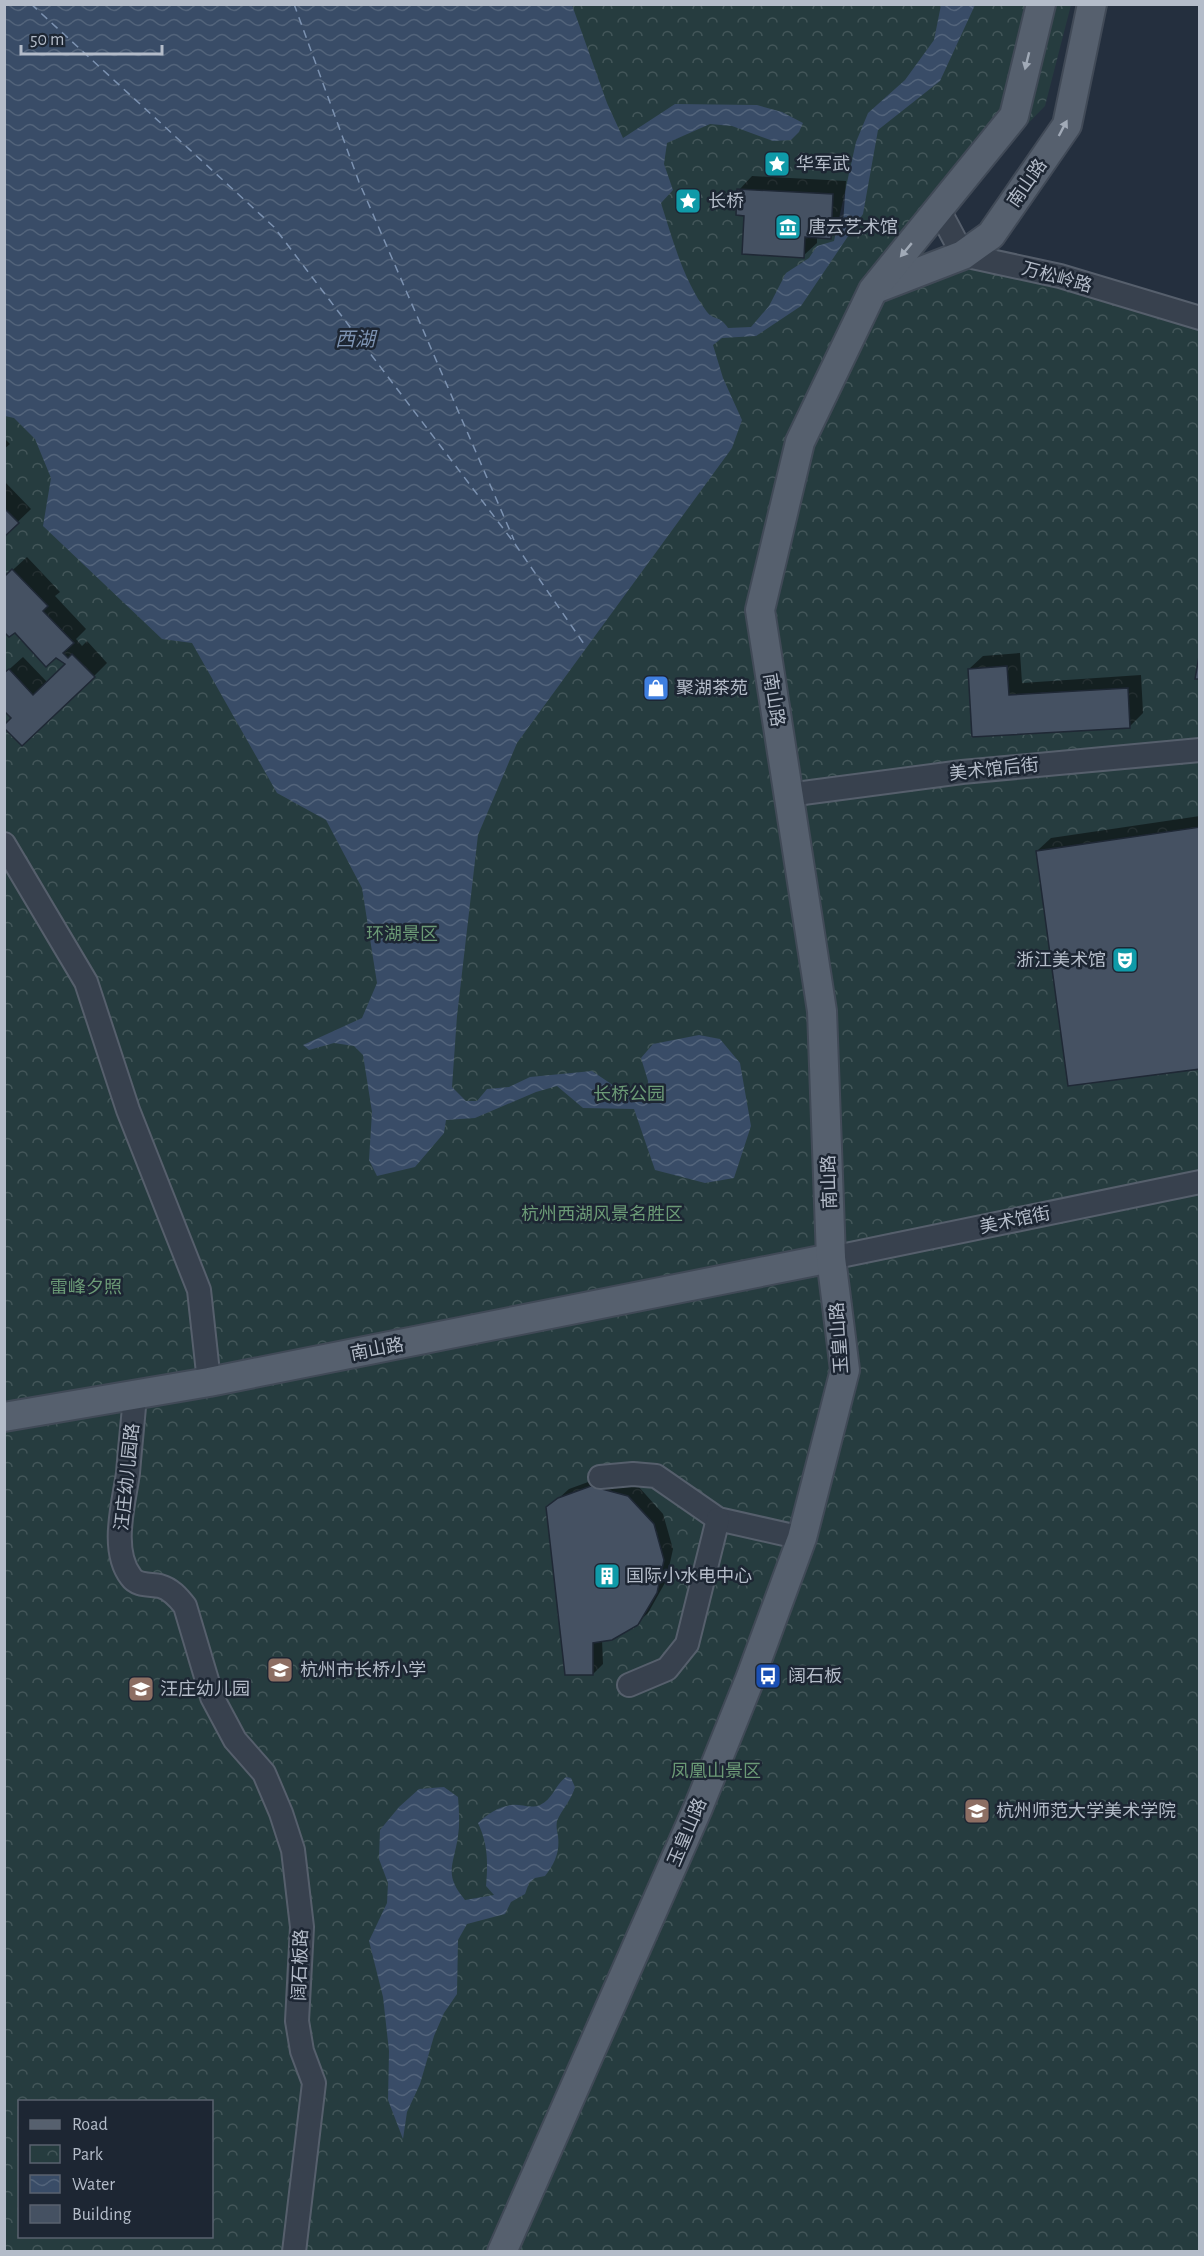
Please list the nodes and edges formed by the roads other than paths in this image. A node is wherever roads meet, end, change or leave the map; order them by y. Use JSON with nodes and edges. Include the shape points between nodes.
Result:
{"nodes":[{"id":1,"x":1041,"y":4,"type":"edge"},
{"id":2,"x":1092,"y":4,"type":"edge"},
{"id":3,"x":939,"y":210,"type":"junction"},
{"id":4,"x":963,"y":255,"type":"junction"},
{"id":5,"x":873,"y":290,"type":"junction"},
{"id":6,"x":1200,"y":318,"type":"edge"},
{"id":7,"x":1200,"y":750,"type":"edge"},
{"id":8,"x":788,"y":795,"type":"junction"},
{"id":9,"x":4,"y":844,"type":"edge"},
{"id":10,"x":1200,"y":1182,"type":"edge"},
{"id":11,"x":831,"y":1258,"type":"junction"},
{"id":12,"x":209,"y":1383,"type":"junction"},
{"id":13,"x":135,"y":1395,"type":"junction"},
{"id":14,"x":4,"y":1417,"type":"edge"},
{"id":15,"x":600,"y":1477,"type":"dead end"},
{"id":16,"x":718,"y":1519,"type":"junction"},
{"id":17,"x":802,"y":1538,"type":"junction"},
{"id":18,"x":629,"y":1685,"type":"dead end"},
{"id":19,"x":212,"y":1697,"type":"joint"},
{"id":20,"x":294,"y":2252,"type":"edge"},
{"id":21,"x":502,"y":2252,"type":"edge"}],
"edges":[{"from":1,"to":3,"type":"main road","name":"南山路","one_way":true,"via":[[1014,116]]},
{"from":4,"to":2,"type":"main road","name":"南山路","one_way":true,"via":[[991,235],[1067,125]]},
{"from":3,"to":4,"type":"street"},
{"from":3,"to":5,"type":"main road","name":"南山路","one_way":true},
{"from":4,"to":5,"type":"main road","name":"南山路"},
{"from":4,"to":6,"type":"street","name":"万松岭路","via":[[1060,276]]},
{"from":5,"to":8,"type":"main road","name":"南山路","via":[[800,442],[760,610]]},
{"from":7,"to":8,"type":"street","name":"美术馆后街","via":[[962,772]]},
{"from":8,"to":11,"type":"main road","name":"南山路","via":[[822,1011]]},
{"from":9,"to":12,"type":"street","via":[[86,982],[128,1110],[199,1290]]},
{"from":10,"to":11,"type":"street","name":"美术馆街"},
{"from":11,"to":12,"type":"main road","name":"南山路"},
{"from":11,"to":17,"type":"main road","name":"玉皇山路","via":[[845,1370]]},
{"from":12,"to":13,"type":"main road","name":"南山路"},
{"from":13,"to":14,"type":"main road","name":"南山路"},
{"from":13,"to":19,"type":"street","name":"汪庄幼儿园路","via":[[120,1518],[123,1563],[132,1579],[162,1586],[176,1594],[185,1606]]},
{"from":15,"to":16,"type":"street","via":[[656,1476]]},
{"from":16,"to":17,"type":"street"},
{"from":16,"to":18,"type":"street","via":[[687,1644],[667,1669]]},
{"from":17,"to":21,"type":"main road","name":"玉皇山路","via":[[698,1808]]},
{"from":19,"to":20,"type":"street","name":"阔石板路","via":[[235,1740],[264,1773],[293,1850],[302,1927],[297,2021],[302,2051],[314,2083]]}]}
